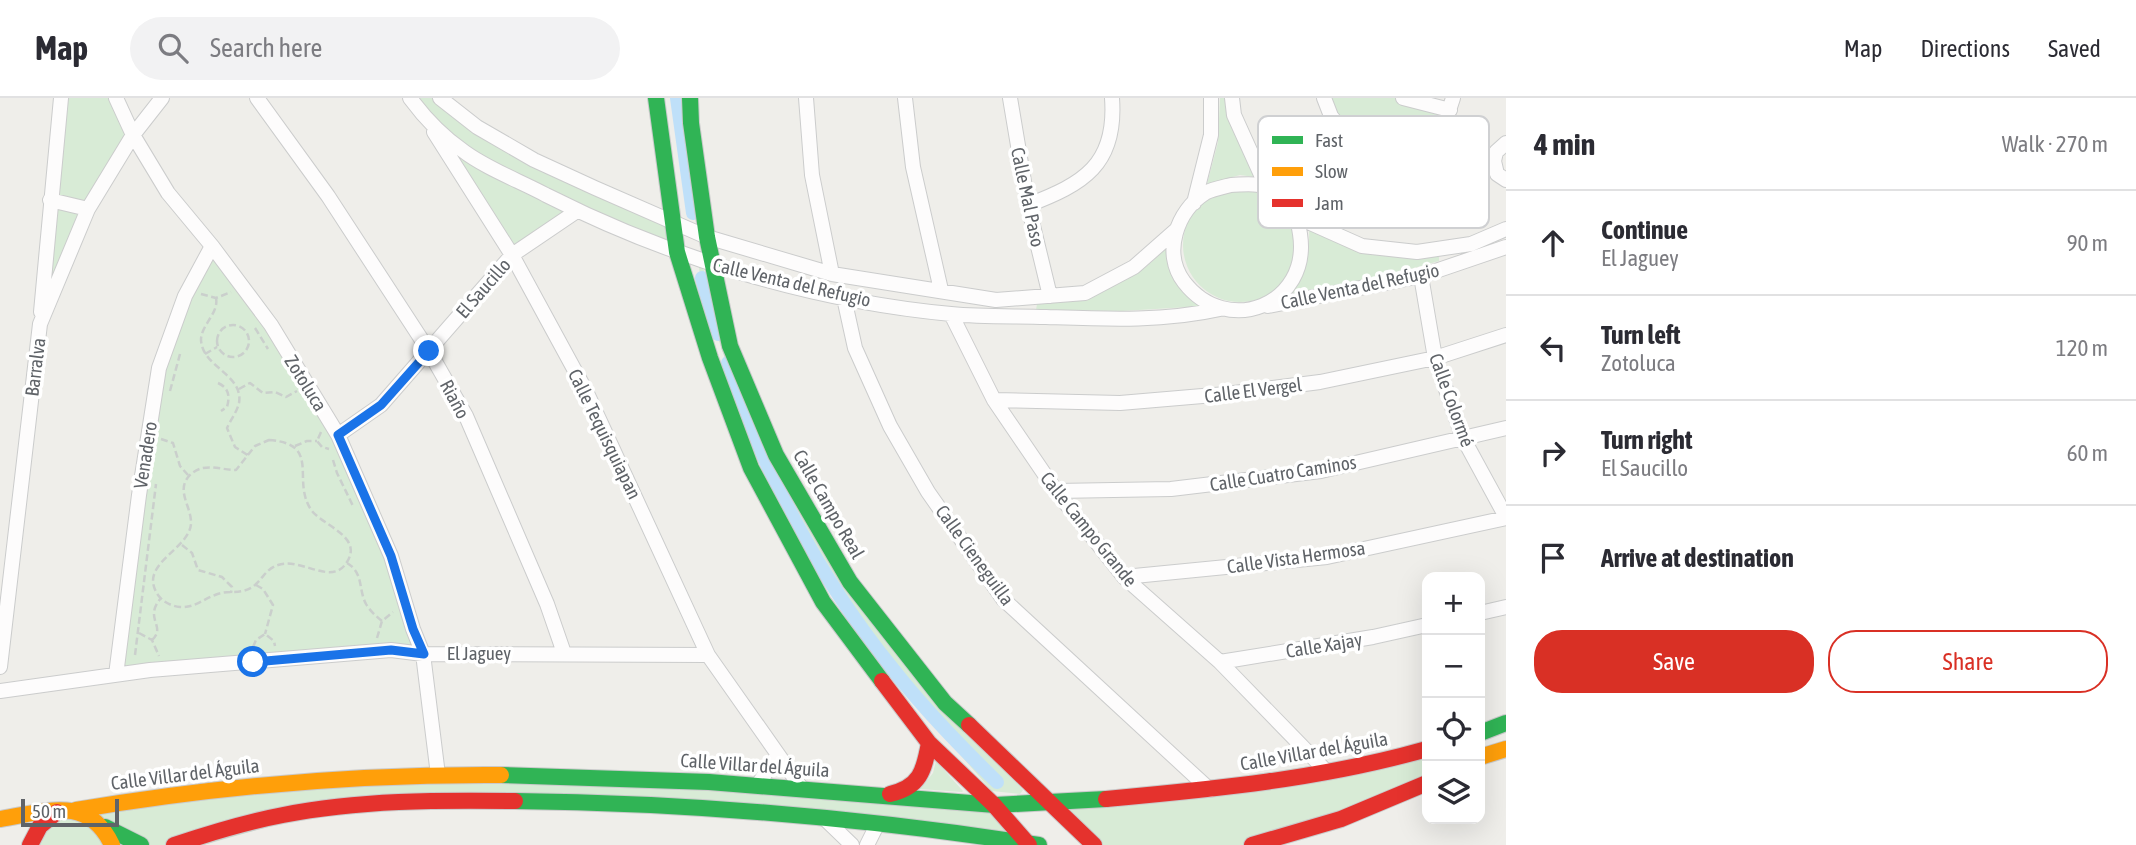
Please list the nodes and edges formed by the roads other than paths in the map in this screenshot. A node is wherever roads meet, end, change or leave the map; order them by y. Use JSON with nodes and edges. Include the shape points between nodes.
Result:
{"nodes":[{"id":1,"x":61,"y":98,"type":"edge"},
{"id":2,"x":117,"y":98,"type":"edge"},
{"id":3,"x":162,"y":98,"type":"edge"},
{"id":4,"x":257,"y":98,"type":"edge"},
{"id":5,"x":410,"y":98,"type":"edge"},
{"id":6,"x":656,"y":98,"type":"edge"},
{"id":7,"x":690,"y":98,"type":"edge"},
{"id":8,"x":806,"y":98,"type":"edge"},
{"id":9,"x":905,"y":98,"type":"edge"},
{"id":10,"x":1010,"y":98,"type":"edge"},
{"id":11,"x":1112,"y":98,"type":"edge"},
{"id":12,"x":1211,"y":98,"type":"edge"},
{"id":13,"x":1231,"y":98,"type":"edge"},
{"id":14,"x":1324,"y":98,"type":"edge"},
{"id":15,"x":1403,"y":98,"type":"edge"},
{"id":16,"x":440,"y":99,"type":"edge"},
{"id":17,"x":1452,"y":104,"type":"edge"},
{"id":18,"x":424,"y":116,"type":"junction"},
{"id":19,"x":1331,"y":116,"type":"edge"},
{"id":20,"x":133,"y":135,"type":"junction"},
{"id":21,"x":1506,"y":144,"type":"edge"},
{"id":22,"x":1258,"y":164,"type":"edge"},
{"id":23,"x":1502,"y":177,"type":"edge"},
{"id":24,"x":1258,"y":185,"type":"edge"},
{"id":25,"x":50,"y":200,"type":"junction"},
{"id":26,"x":1194,"y":203,"type":"junction"},
{"id":27,"x":1028,"y":205,"type":"junction"},
{"id":28,"x":88,"y":209,"type":"junction"},
{"id":29,"x":578,"y":211,"type":"junction"},
{"id":30,"x":671,"y":222,"type":"junction"},
{"id":31,"x":1299,"y":228,"type":"edge"},
{"id":32,"x":1323,"y":228,"type":"edge"},
{"id":33,"x":1506,"y":229,"type":"edge"},
{"id":34,"x":1176,"y":230,"type":"junction"},
{"id":35,"x":707,"y":237,"type":"junction"},
{"id":36,"x":212,"y":247,"type":"junction"},
{"id":37,"x":1506,"y":247,"type":"edge"},
{"id":38,"x":677,"y":252,"type":"junction"},
{"id":39,"x":512,"y":255,"type":"junction"},
{"id":40,"x":711,"y":264,"type":"junction"},
{"id":41,"x":832,"y":274,"type":"junction"},
{"id":42,"x":1421,"y":276,"type":"junction"},
{"id":43,"x":941,"y":290,"type":"junction"},
{"id":44,"x":1050,"y":296,"type":"junction"},
{"id":45,"x":844,"y":298,"type":"junction"},
{"id":46,"x":1220,"y":309,"type":"junction"},
{"id":47,"x":1253,"y":309,"type":"junction"},
{"id":48,"x":951,"y":314,"type":"junction"},
{"id":49,"x":40,"y":324,"type":"junction"},
{"id":50,"x":1506,"y":335,"type":"edge"},
{"id":51,"x":429,"y":351,"type":"junction"},
{"id":52,"x":1435,"y":358,"type":"junction"},
{"id":53,"x":994,"y":400,"type":"junction"},
{"id":54,"x":1506,"y":428,"type":"edge"},
{"id":55,"x":338,"y":435,"type":"junction"},
{"id":56,"x":1463,"y":438,"type":"junction"},
{"id":57,"x":1055,"y":491,"type":"junction"},
{"id":58,"x":1506,"y":517,"type":"edge"},
{"id":59,"x":1124,"y":577,"type":"junction"},
{"id":60,"x":1506,"y":607,"type":"edge"},
{"id":61,"x":1485,"y":612,"type":"edge"},
{"id":62,"x":1422,"y":626,"type":"edge"},
{"id":63,"x":564,"y":653,"type":"junction"},
{"id":64,"x":424,"y":654,"type":"junction"},
{"id":65,"x":708,"y":655,"type":"junction"},
{"id":66,"x":1220,"y":662,"type":"junction"},
{"id":67,"x":0,"y":667,"type":"edge"},
{"id":68,"x":117,"y":675,"type":"junction"},
{"id":69,"x":0,"y":691,"type":"edge"},
{"id":70,"x":1506,"y":723,"type":"edge"},
{"id":71,"x":1485,"y":731,"type":"edge"},
{"id":72,"x":929,"y":743,"type":"junction"},
{"id":73,"x":1506,"y":749,"type":"edge"},
{"id":74,"x":1485,"y":755,"type":"edge"},
{"id":75,"x":777,"y":756,"type":"junction"},
{"id":76,"x":1422,"y":756,"type":"edge"},
{"id":77,"x":1327,"y":772,"type":"junction"},
{"id":78,"x":438,"y":775,"type":"junction"},
{"id":79,"x":1409,"y":776,"type":"edge"},
{"id":80,"x":757,"y":786,"type":"junction"},
{"id":81,"x":803,"y":790,"type":"junction"},
{"id":82,"x":1209,"y":790,"type":"junction"},
{"id":83,"x":881,"y":796,"type":"junction"},
{"id":84,"x":1054,"y":804,"type":"junction"},
{"id":85,"x":994,"y":805,"type":"junction"},
{"id":86,"x":76,"y":810,"type":"junction"},
{"id":87,"x":59,"y":811,"type":"junction"},
{"id":88,"x":0,"y":819,"type":"edge"},
{"id":89,"x":825,"y":819,"type":"junction"},
{"id":90,"x":878,"y":823,"type":"junction"},
{"id":91,"x":105,"y":827,"type":"junction"},
{"id":92,"x":205,"y":839,"type":"edge"},
{"id":93,"x":1032,"y":844,"type":"edge"},
{"id":94,"x":30,"y":845,"type":"edge"},
{"id":95,"x":112,"y":845,"type":"edge"},
{"id":96,"x":141,"y":845,"type":"edge"},
{"id":97,"x":174,"y":845,"type":"edge"},
{"id":98,"x":852,"y":845,"type":"edge"},
{"id":99,"x":867,"y":845,"type":"edge"},
{"id":100,"x":1094,"y":845,"type":"edge"},
{"id":101,"x":1252,"y":845,"type":"edge"}],
"edges":[{"from":1,"to":25,"type":"street"},
{"from":2,"to":20,"type":"street","name":"Zotoluca"},
{"from":3,"to":20,"type":"street","name":"Barralva"},
{"from":4,"to":51,"type":"street","name":"Riaño","via":[[328,196]]},
{"from":5,"to":18,"type":"street","name":"Calle Venta del Refugio"},
{"from":6,"to":30,"type":"street"},
{"from":7,"to":35,"type":"street","name":"Calle Campo Real"},
{"from":8,"to":41,"type":"street","via":[[812,175]]},
{"from":9,"to":43,"type":"street","via":[[913,167]]},
{"from":10,"to":27,"type":"street","name":"Calle Mal Paso"},
{"from":11,"to":27,"type":"street","via":[[1110,138],[1094,169],[1066,190]]},
{"from":12,"to":26,"type":"street","via":[[1211,135]]},
{"from":13,"to":22,"type":"street","via":[[1234,115]]},
{"from":14,"to":19,"type":"street"},
{"from":15,"to":17,"type":"street"},
{"from":16,"to":18,"type":"street"},
{"from":16,"to":30,"type":"street","name":"Calle Venta del Refugio","via":[[534,160]]},
{"from":18,"to":29,"type":"street","name":"Calle Venta del Refugio","via":[[463,151]]},
{"from":18,"to":39,"type":"street","name":"Calle Tequisquiapan"},
{"from":20,"to":28,"type":"street","name":"Barralva"},
{"from":20,"to":36,"type":"street","name":"Zotoluca","via":[[168,193]]},
{"from":21,"to":23,"type":"street","via":[[1496,152],[1494,161]]},
{"from":24,"to":26,"type":"street","via":[[1231,185],[1207,192]]},
{"from":25,"to":28,"type":"street"},
{"from":25,"to":49,"type":"street"},
{"from":26,"to":34,"type":"street"},
{"from":27,"to":44,"type":"street","name":"Calle Mal Paso"},
{"from":28,"to":49,"type":"street","name":"Barralva"},
{"from":29,"to":38,"type":"street","name":"Calle Venta del Refugio"},
{"from":29,"to":39,"type":"street","name":"El Saucillo"},
{"from":30,"to":35,"type":"street","name":"Calle Venta del Refugio"},
{"from":30,"to":38,"type":"street"},
{"from":31,"to":47,"type":"street","via":[[1299,265],[1288,288],[1269,304]]},
{"from":32,"to":33,"type":"street","name":"Calle Venta del Refugio","via":[[1362,246],[1417,252],[1471,244]]},
{"from":34,"to":44,"type":"street","name":"Calle Venta del Refugio","via":[[1134,267],[1086,293]]},
{"from":34,"to":46,"type":"street","via":[[1174,255],[1181,279],[1197,298]]},
{"from":35,"to":40,"type":"street","name":"Calle Campo Real"},
{"from":35,"to":41,"type":"street","name":"Calle Venta del Refugio"},
{"from":36,"to":55,"type":"street","name":"Zotoluca","via":[[271,325]]},
{"from":36,"to":68,"type":"street","name":"Venadero","via":[[185,296],[159,368]]},
{"from":37,"to":42,"type":"street","name":"Calle Venta del Refugio"},
{"from":38,"to":40,"type":"street","name":"Calle Venta del Refugio"},
{"from":38,"to":72,"type":"street","via":[[751,468],[823,602]]},
{"from":39,"to":51,"type":"street","name":"El Saucillo"},
{"from":39,"to":65,"type":"street","name":"Calle Tequisquiapan","via":[[586,391]]},
{"from":40,"to":45,"type":"street","name":"Calle Venta del Refugio"},
{"from":40,"to":84,"type":"street","name":"Calle Campo Real","via":[[730,346],[771,443],[850,582],[945,703]]},
{"from":41,"to":43,"type":"street","name":"Calle Venta del Refugio"},
{"from":42,"to":47,"type":"street","name":"Calle Venta del Refugio"},
{"from":42,"to":52,"type":"street","name":"Calle Colormé"},
{"from":43,"to":44,"type":"street","name":"Calle Venta del Refugio","via":[[996,300]]},
{"from":45,"to":48,"type":"street","name":"Calle Venta del Refugio"},
{"from":45,"to":82,"type":"street","name":"Calle Cieneguilla","via":[[855,348],[890,426],[928,492],[1003,599]]},
{"from":46,"to":47,"type":"street"},
{"from":46,"to":48,"type":"street","name":"Calle Venta del Refugio","via":[[1187,317],[1118,320]]},
{"from":48,"to":53,"type":"street","name":"Calle Campo Grande"},
{"from":49,"to":67,"type":"street","name":"Barralva"},
{"from":50,"to":52,"type":"street","name":"Calle El Vergel"},
{"from":51,"to":55,"type":"street","name":"El Saucillo","via":[[381,405]]},
{"from":51,"to":63,"type":"street","name":"Riaño","via":[[466,416]]},
{"from":52,"to":53,"type":"street","name":"Calle El Vergel","via":[[1320,382],[1226,394],[1120,403]]},
{"from":52,"to":56,"type":"street","name":"Calle Colormé"},
{"from":53,"to":57,"type":"street","name":"Calle Campo Grande"},
{"from":54,"to":56,"type":"street","name":"Calle Cuatro Caminos"},
{"from":55,"to":64,"type":"street","name":"Zotoluca","via":[[391,556]]},
{"from":56,"to":57,"type":"street","name":"Calle Cuatro Caminos","via":[[1321,471],[1171,489]]},
{"from":56,"to":58,"type":"street","name":"Calle Colormé"},
{"from":57,"to":59,"type":"street","name":"Calle Campo Grande"},
{"from":58,"to":59,"type":"street","name":"Calle Vista Hermosa","via":[[1327,557]]},
{"from":59,"to":66,"type":"street","name":"Calle Campo Grande"},
{"from":60,"to":61,"type":"street"},
{"from":62,"to":66,"type":"street","name":"Calle Xajay"},
{"from":63,"to":64,"type":"street","name":"El Jaguey"},
{"from":63,"to":65,"type":"street","name":"El Jaguey"},
{"from":64,"to":68,"type":"street","name":"El Jaguey","via":[[391,650]]},
{"from":64,"to":78,"type":"street","name":"Zotoluca"},
{"from":65,"to":75,"type":"street","name":"Calle Tequisquiapan"},
{"from":66,"to":77,"type":"street","name":"Calle Campo Grande"},
{"from":68,"to":69,"type":"street","name":"El Jaguey"},
{"from":70,"to":71,"type":"street"},
{"from":72,"to":83,"type":"street","via":[[920,779],[904,792]]},
{"from":72,"to":85,"type":"street"},
{"from":73,"to":74,"type":"street"},
{"from":75,"to":80,"type":"street"},
{"from":75,"to":81,"type":"street","name":"Calle Tequisquiapan"},
{"from":76,"to":79,"type":"street","name":"Calle Villar del Águila"},
{"from":77,"to":79,"type":"street","name":"Calle Villar del Águila"},
{"from":77,"to":82,"type":"street","name":"Calle Villar del Águila"},
{"from":78,"to":80,"type":"street","name":"Calle Villar del Águila","via":[[550,774]]},
{"from":78,"to":86,"type":"street","name":"Calle Villar del Águila","via":[[149,796]]},
{"from":79,"to":101,"type":"street","name":"Calle Villar del Águila","via":[[1354,816]]},
{"from":80,"to":81,"type":"street","name":"Calle Villar del Águila"},
{"from":81,"to":83,"type":"street","name":"Calle Villar del Águila"},
{"from":82,"to":84,"type":"street","name":"Calle Villar del Águila"},
{"from":83,"to":85,"type":"street","name":"Calle Villar del Águila"},
{"from":84,"to":85,"type":"street","name":"Calle Villar del Águila"},
{"from":84,"to":100,"type":"street","name":"Calle Campo Real"},
{"from":85,"to":93,"type":"street"},
{"from":86,"to":87,"type":"street","name":"Calle Villar del Águila"},
{"from":86,"to":91,"type":"street","via":[[92,815]]},
{"from":87,"to":88,"type":"street","name":"Calle Villar del Águila"},
{"from":87,"to":94,"type":"street","via":[[44,819]]},
{"from":89,"to":90,"type":"street"},
{"from":89,"to":92,"type":"street","via":[[712,809],[461,801],[341,806],[266,817]]},
{"from":89,"to":98,"type":"street"},
{"from":90,"to":93,"type":"street"},
{"from":90,"to":99,"type":"street"},
{"from":91,"to":95,"type":"street"},
{"from":91,"to":96,"type":"street"},
{"from":92,"to":97,"type":"street"}]}
